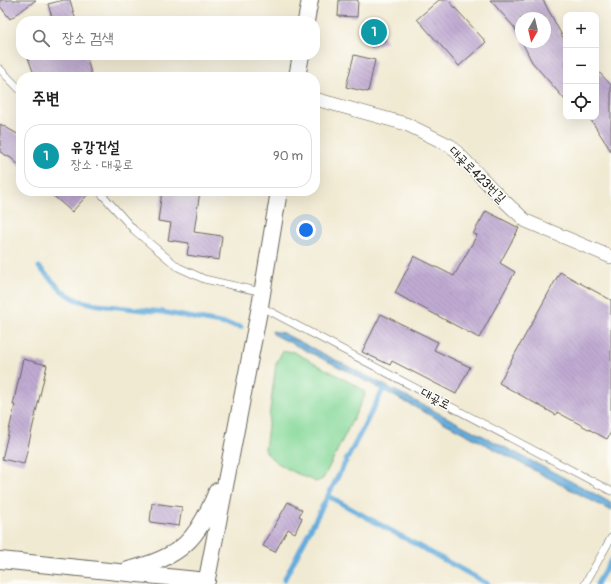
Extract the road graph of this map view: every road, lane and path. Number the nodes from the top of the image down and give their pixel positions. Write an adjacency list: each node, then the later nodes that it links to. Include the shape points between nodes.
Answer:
1 (310, 0): 2 (street)
2 (307, 16)
3 (300, 60): 5 (street)
4 (0, 69): 6 (lane)
5 (298, 72)
6 (16, 86)
7 (320, 100): 10 (street, 대곶로423번길, via 406,124 451,146 526,221)
8 (103, 196): 11 (lane, 대곶로, via 134,230 178,267 204,280)
9 (278, 196): 11 (street)
10 (611, 257)
11 (262, 299): 12 (street); 13 (lane, 대곶로)
12 (231, 458): 16 (street, via 207,515 193,537 176,553 154,564); 17 (street)
13 (611, 491)
14 (611, 538): 19 (lane)
15 (0, 560): 16 (street)
16 (115, 573): 17 (street); 18 (street)
17 (206, 583)
18 (137, 584)
19 (584, 584)

